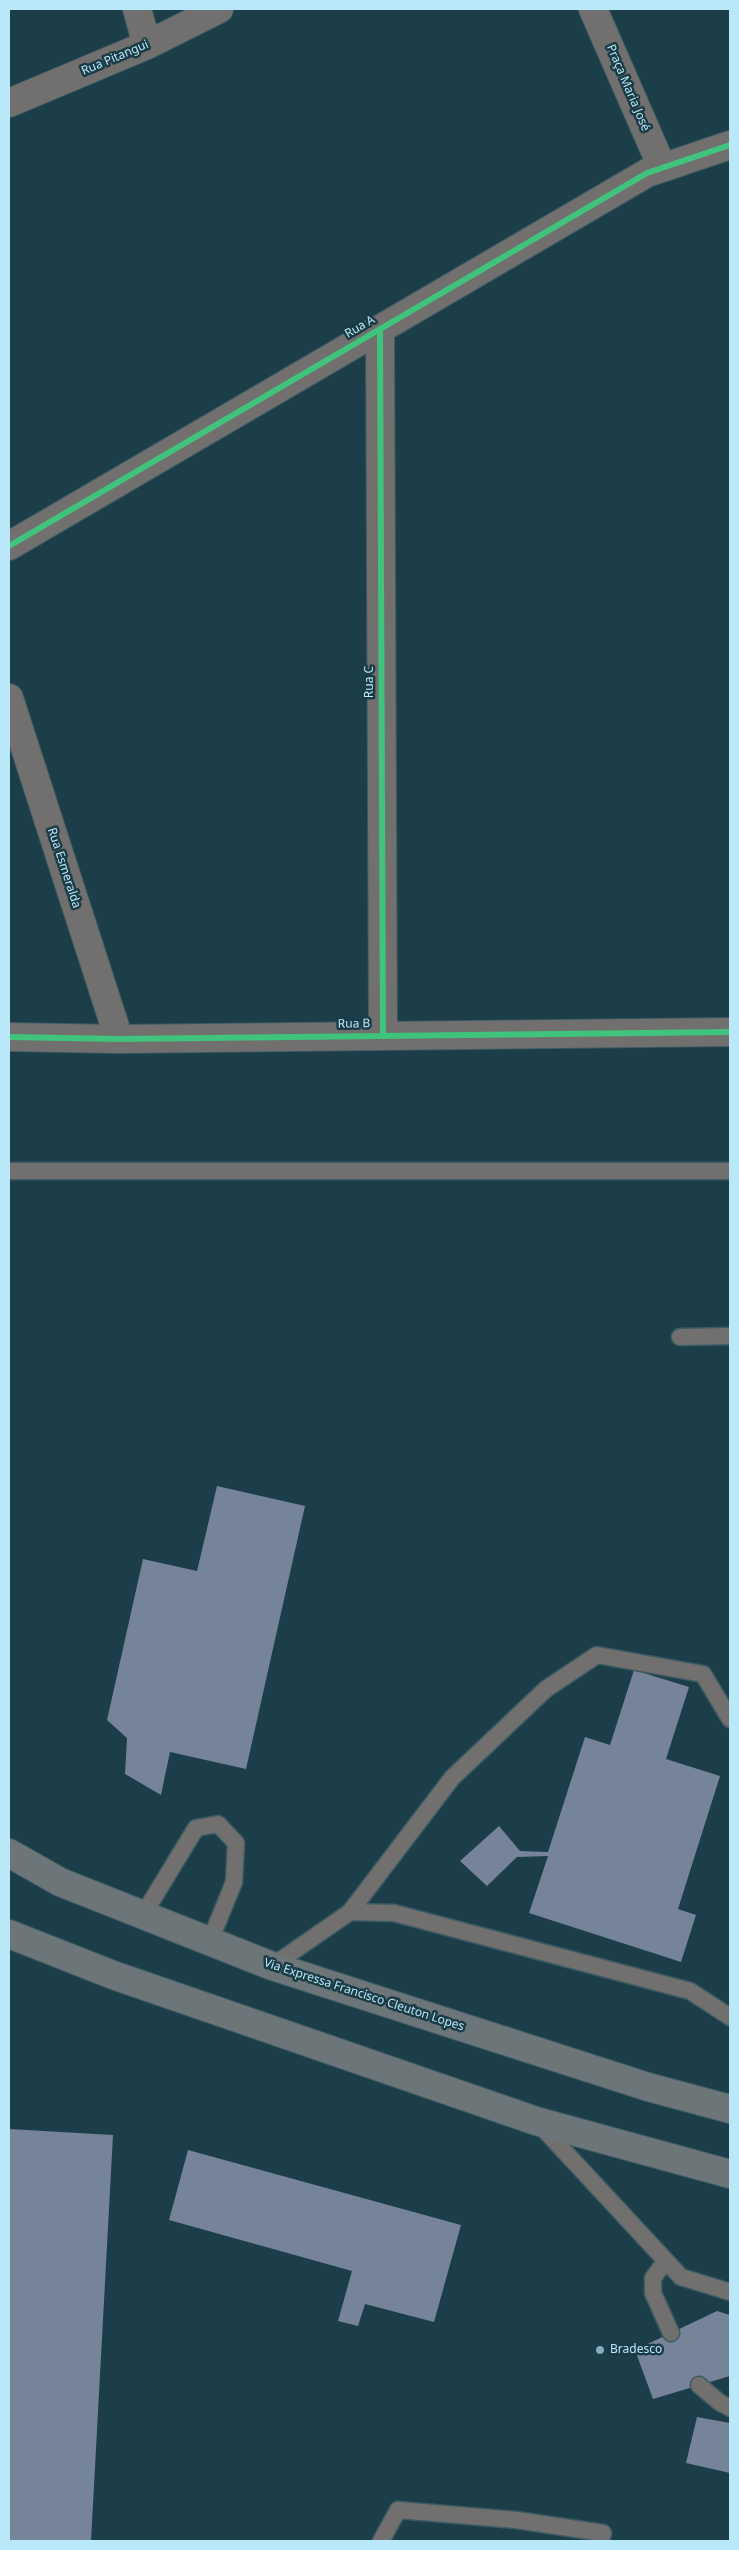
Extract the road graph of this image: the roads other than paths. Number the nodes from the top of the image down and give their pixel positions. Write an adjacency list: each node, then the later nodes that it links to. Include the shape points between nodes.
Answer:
1 (137, 9): 4 (street)
2 (219, 9): 4 (street, Rua Pitangui)
3 (593, 9): 7 (street, Praça Maria José)
4 (147, 45): 5 (street, Rua Pitangui)
5 (9, 103)
6 (730, 145): 7 (street, Rua A)
7 (662, 167): 8 (street, Rua A)
8 (380, 328): 9 (street, Rua A); 12 (street, Rua C)
9 (9, 546)
10 (9, 698): 14 (street, Rua Esmeralda)
11 (730, 1032): 12 (street, Rua B)
12 (383, 1035): 14 (street, Rua B)
13 (9, 1037): 14 (street, Rua B)
14 (119, 1039)
15 (9, 1171): 16 (lane)
16 (730, 1171)
17 (680, 1336): 18 (lane)
18 (730, 1336)
19 (730, 1719): 21 (lane, via 703,1674 598,1655 546,1689 452,1778)
20 (9, 1853): 22 (highway, Via Expressa Francisco Cleuton Lopes, via 60,1882)
21 (350, 1912): 25 (lane); 26 (lane, via 394,1914 690,1991)
22 (143, 1915): 24 (highway, Via Expressa Francisco Cleuton Lopes); 24 (lane, via 196,1828 218,1824 236,1843 234,1882)
23 (9, 1934): 28 (highway, via 113,1975)
24 (210, 1941): 25 (highway, Via Expressa Francisco Cleuton Lopes)
25 (272, 1966): 27 (highway, Via Expressa Francisco Cleuton Lopes)
26 (730, 2018)
27 (730, 2109)
28 (536, 2121): 29 (highway); 30 (lane)
29 (730, 2174)
30 (665, 2262): 31 (lane, via 681,2276); 32 (lane, via 653,2278 653,2293)
31 (730, 2292)
32 (671, 2333)
33 (699, 2385): 34 (lane)
34 (730, 2408)
35 (382, 2541): 36 (lane, via 398,2510 516,2520 604,2533)
36 (601, 2541)

